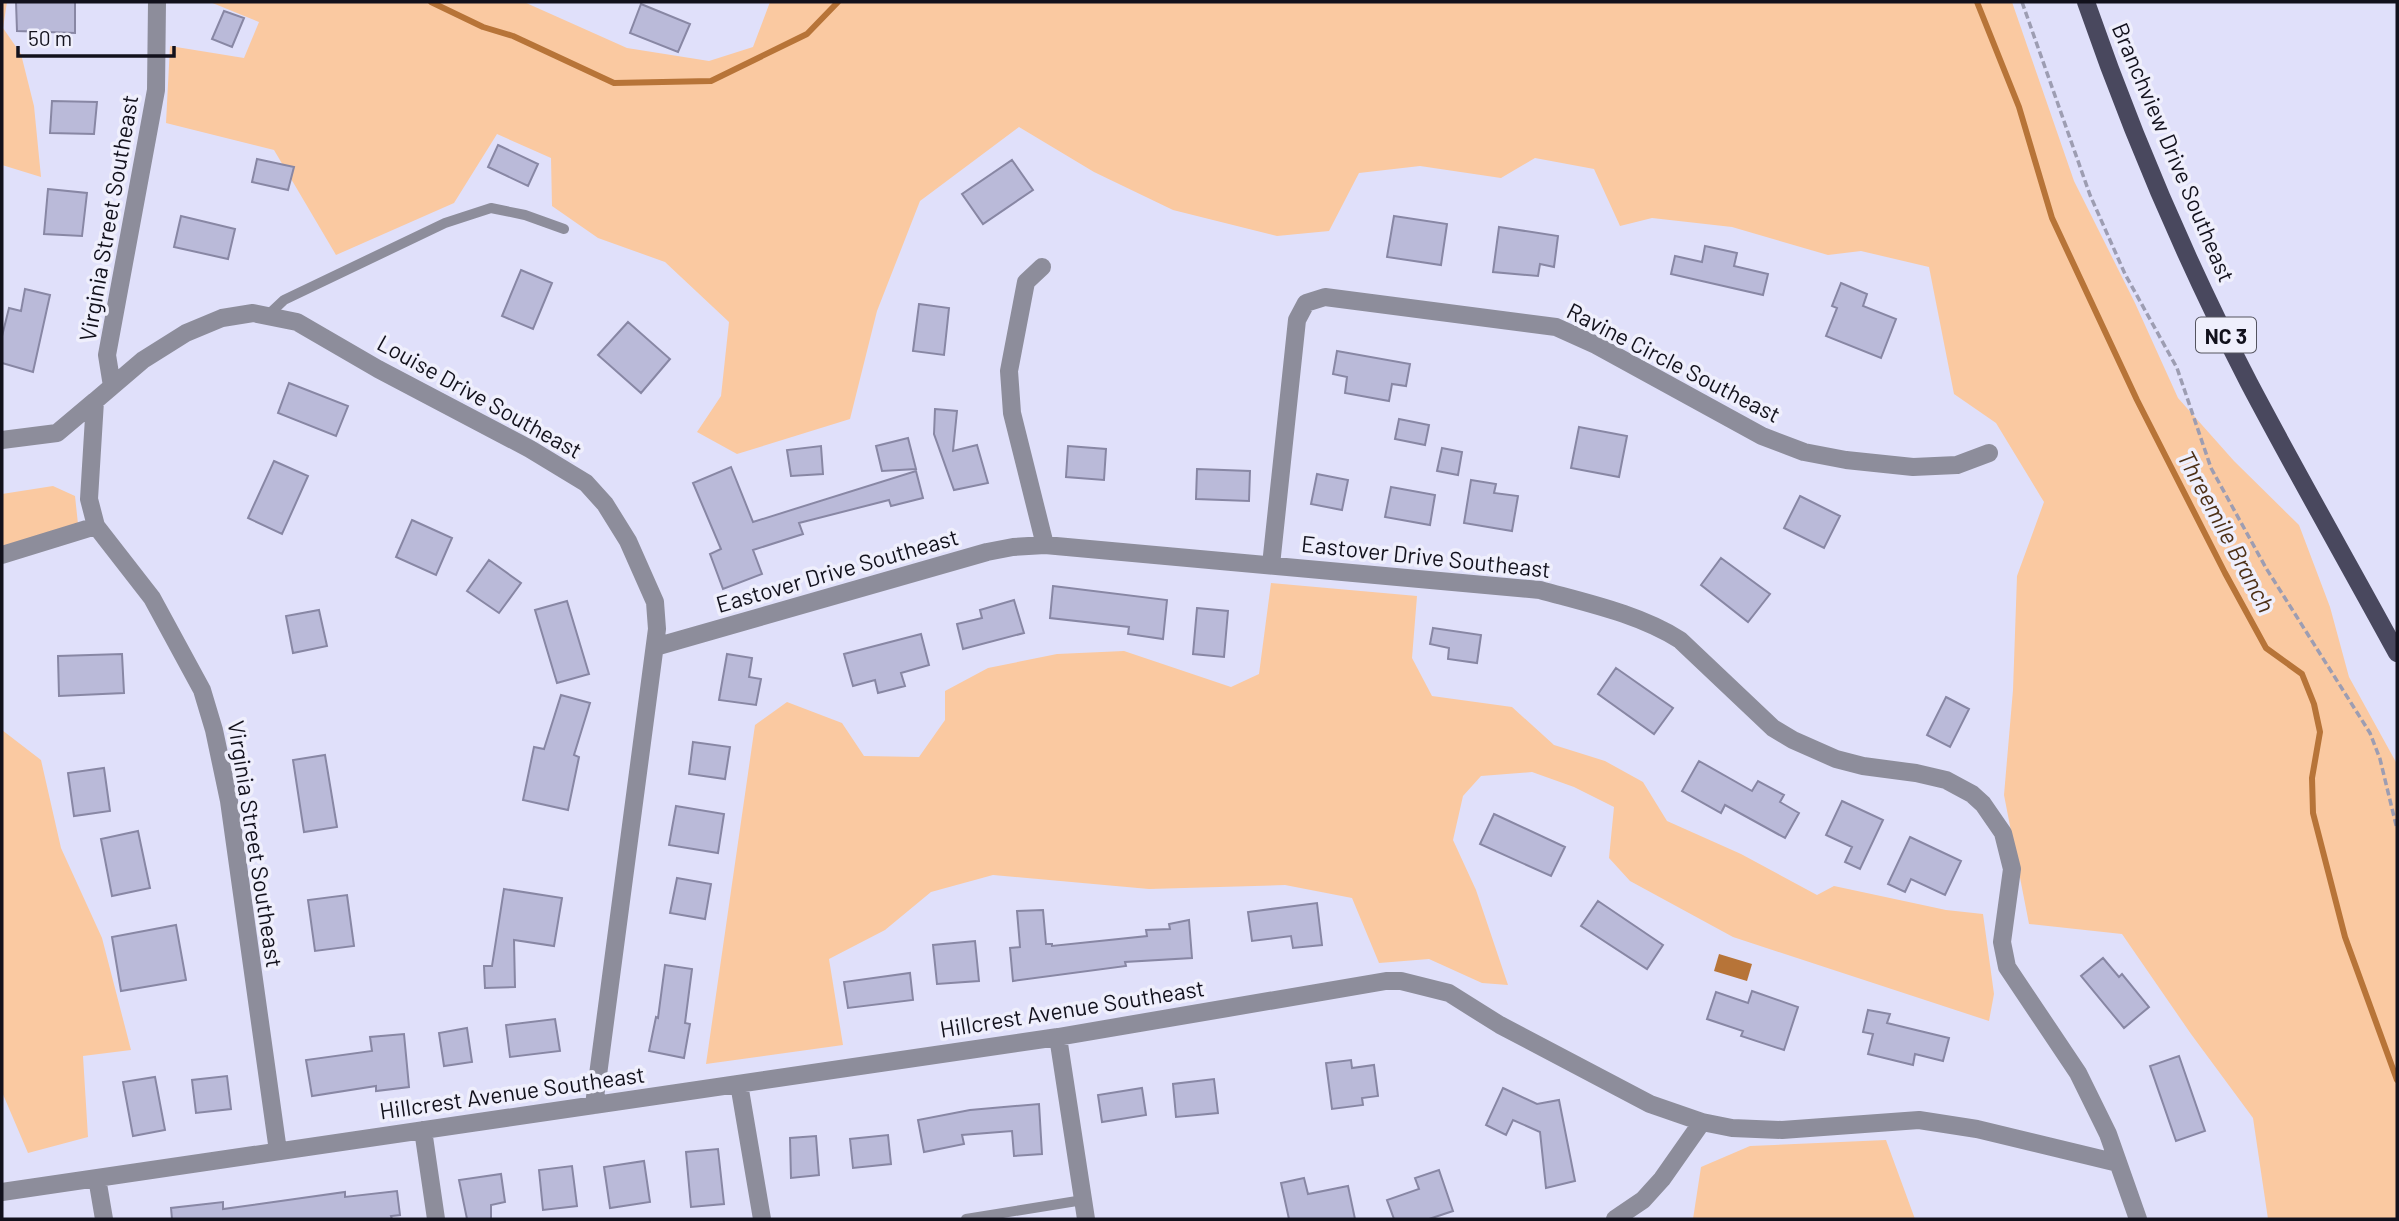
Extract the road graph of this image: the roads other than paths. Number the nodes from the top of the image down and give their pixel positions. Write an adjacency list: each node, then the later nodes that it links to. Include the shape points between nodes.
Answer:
1 (157, 2): 6 (street, Virginia Street Southeast, via 156,90 107,355)
2 (2086, 2): 15 (main road, Branchview Drive Southeast / NC 3, via 2115,85 2199,280 2249,382)
3 (564, 229): 5 (lane, via 491,208 445,223 284,300)
4 (1042, 267): 11 (street, via 1026,282 1009,371 1012,413)
5 (267, 316): 6 (street, Louise Drive Southeast, via 253,313 222,318 186,333); 14 (street, Louise Drive Southeast, via 297,322 586,483 605,504 647,580 655,602)
6 (112, 386): 7 (street)
7 (95, 401): 8 (street, via 57,433); 10 (street, Virginia Street Southeast, via 89,499)
8 (2, 440)
9 (1989, 453): 13 (street, Ravine Circle Southeast, via 1957,465 1913,467 1804,452 1762,436 1556,327 1325,297 1306,303 1297,320)
10 (96, 526): 12 (street); 21 (street, Virginia Street Southeast, via 152,598 202,690 215,730)
11 (1045, 545): 13 (street, Eastover Drive Southeast); 14 (street, Eastover Drive Southeast, via 986,552)
12 (2, 555)
13 (1271, 565): 22 (street, Eastover Drive Southeast, via 1540,590 1599,606 1680,640 1773,728 1793,740 1836,759 1946,780 1972,793 2003,833 2012,869 2002,942 2007,967 2078,1073)
14 (655, 648): 18 (street, Louise Drive Southeast)
15 (2397, 653)
16 (1058, 1037): 17 (street, Hillcrest Avenue Southeast); 19 (street, Hillcrest Avenue Southeast, via 1401,981 1449,993 1500,1026 1650,1104); 25 (street)
17 (739, 1084): 18 (street, Hillcrest Avenue Southeast); 28 (street)
18 (594, 1105): 20 (street, Hillcrest Avenue Southeast)
19 (1702, 1122): 22 (street, Hillcrest Avenue Southeast, via 1782,1130 1919,1120); 31 (street, via 1662,1179 1643,1200)
20 (423, 1130): 21 (street, Hillcrest Avenue Southeast); 27 (street)
21 (278, 1151): 23 (street, Hillcrest Avenue Southeast)
22 (2118, 1163): 32 (street, Eastover Drive Southeast)
23 (97, 1178): 24 (street, Hillcrest Avenue Southeast); 26 (street)
24 (2, 1192)
25 (1083, 1200): 29 (lane); 30 (street)
26 (104, 1219)
27 (436, 1219)
28 (762, 1219)
29 (966, 1219)
30 (1086, 1219)
31 (1615, 1219)
32 (2138, 1219)

